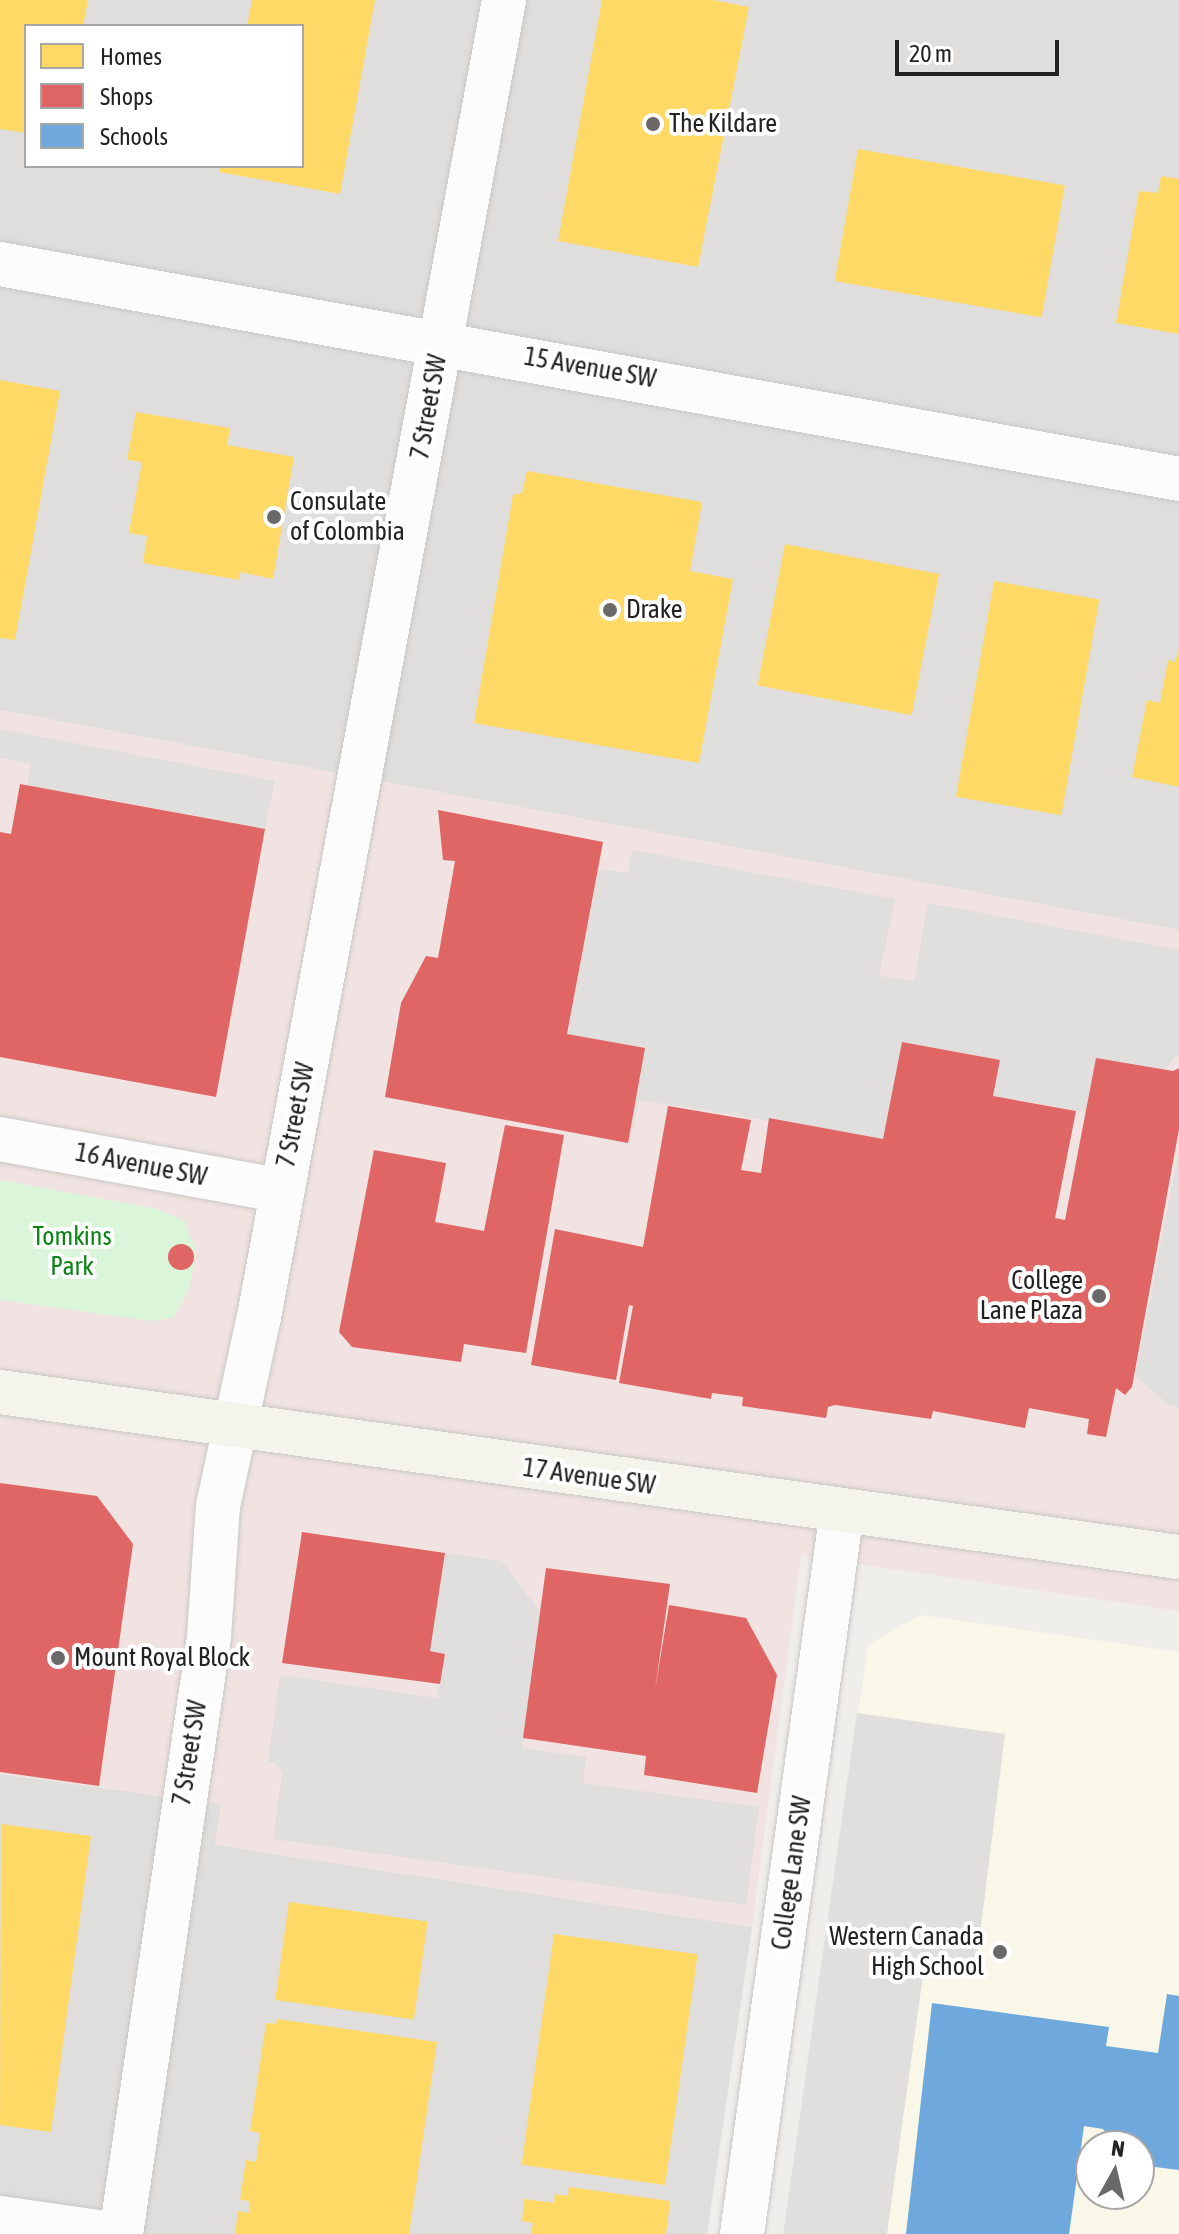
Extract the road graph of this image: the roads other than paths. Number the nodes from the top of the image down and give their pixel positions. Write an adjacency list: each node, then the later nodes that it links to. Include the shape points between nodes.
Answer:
1 (504, 0): 3 (street, 7 Street SW)
2 (0, 264): 3 (street, 15 Avenue SW)
3 (441, 341): 4 (street, 15 Avenue SW); 6 (street, 7 Street SW)
4 (1179, 479)
5 (0, 1139): 6 (street, 16 Avenue SW)
6 (282, 1191): 8 (street, 7 Street SW)
7 (0, 1392): 8 (main road, 17 Avenue SW)
8 (236, 1426): 9 (main road, 17 Avenue SW); 13 (street, 7 Street SW, via 216,1518 209,1637)
9 (842, 1511): 10 (main road, 17 Avenue SW); 14 (street, College Lane SW)
10 (1179, 1557)
11 (0, 2218): 12 (street)
12 (111, 2234)
13 (121, 2234)
14 (742, 2234)

